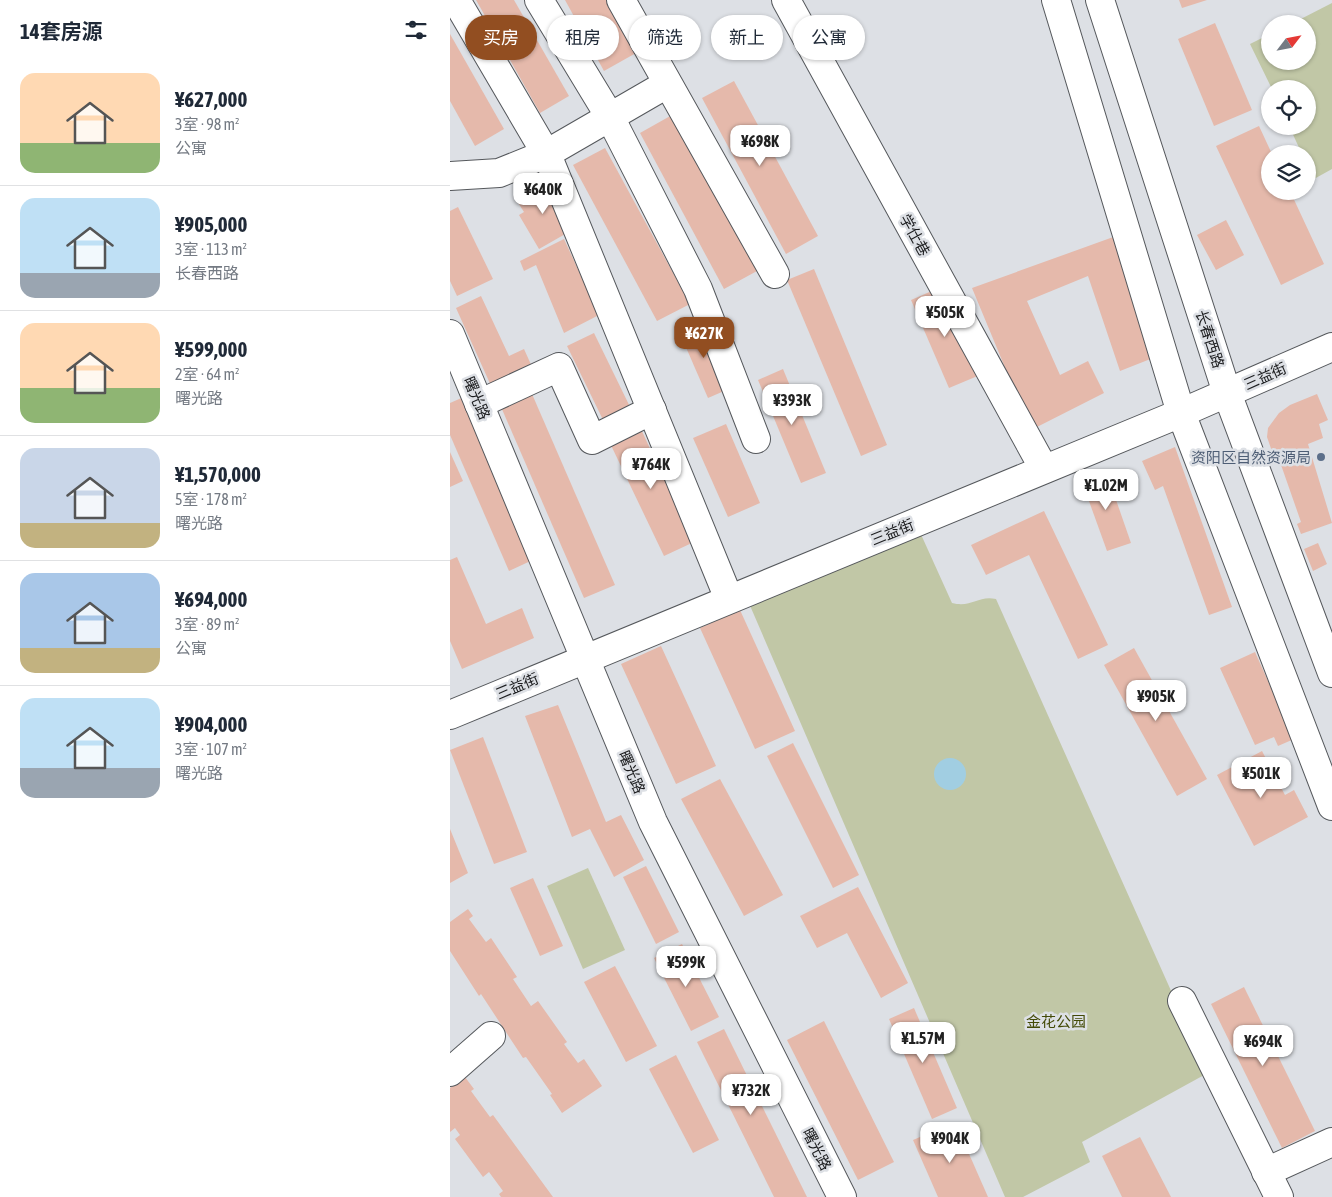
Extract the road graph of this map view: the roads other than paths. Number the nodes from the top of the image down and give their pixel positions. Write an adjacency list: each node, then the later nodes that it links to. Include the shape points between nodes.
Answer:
1 (456, 0): 9 (street)
2 (539, 0): 8 (street)
3 (621, 0): 7 (street)
4 (786, 0): 19 (street, 学仕巷)
5 (1056, 0): 17 (street)
6 (1100, 0): 14 (street, 长春西路)
7 (667, 84): 8 (street); 11 (street)
8 (610, 116): 9 (street); 18 (street, via 698,289)
9 (546, 154): 10 (street, via 498,173); 16 (street)
10 (450, 176)
11 (775, 274)
12 (450, 334): 15 (street, 曙光路)
13 (1332, 347): 14 (street, 三益街)
14 (1227, 393): 17 (street, 三益街); 22 (street, 长春西路)
15 (479, 404): 16 (street, via 559,367 592,440); 21 (street, 曙光路)
16 (652, 410): 20 (street)
17 (1181, 413): 19 (street, 三益街); 24 (street)
18 (756, 440)
19 (1044, 469): 20 (street, 三益街)
20 (729, 599): 21 (street, 三益街)
21 (584, 658): 23 (street, 三益街); 30 (street, 曙光路, via 653,822)
22 (1332, 673)
23 (452, 710)
24 (1332, 806)
25 (1182, 1001): 29 (street)
26 (491, 1036): 27 (street)
27 (450, 1072)
28 (1332, 1142): 29 (street)
29 (1266, 1172): 31 (street)
30 (842, 1197)
31 (1279, 1197)

